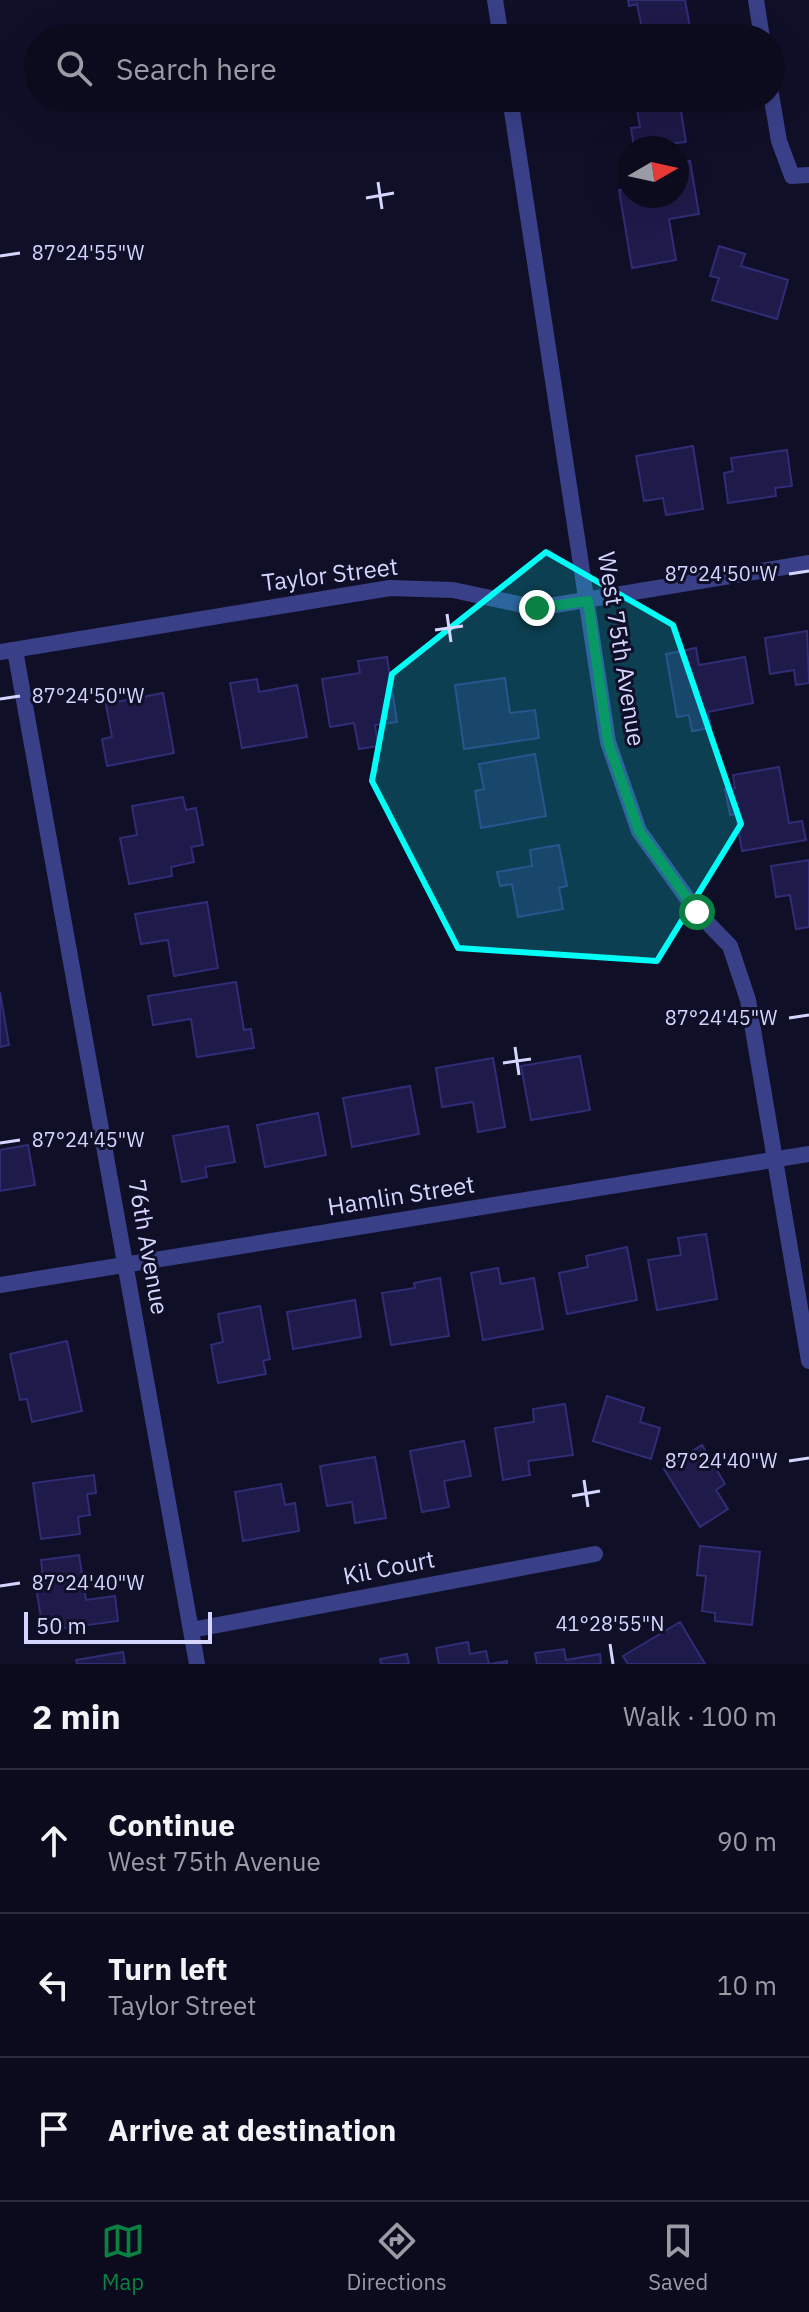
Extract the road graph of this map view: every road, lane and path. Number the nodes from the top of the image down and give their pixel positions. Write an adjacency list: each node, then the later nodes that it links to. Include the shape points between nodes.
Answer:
1 (495, 0): 3 (street)
2 (756, 0): 4 (street)
3 (499, 24)
4 (760, 24)
5 (512, 112): 9 (street, West 75th Avenue)
6 (774, 112): 7 (street, via 779,141)
7 (801, 176)
8 (809, 563): 9 (street, Taylor Street)
9 (588, 601): 10 (street, Taylor Street, via 537,608 453,590 390,588); 12 (street, West 75th Avenue, via 608,742 639,831 697,912 730,946 748,1000)
10 (8, 651): 13 (street, 76th Avenue)
11 (809, 1154): 12 (street, Hamlin Street)
12 (777, 1161): 13 (street, Hamlin Street); 15 (street, West 75th Avenue)
13 (126, 1263): 14 (street, Hamlin Street); 17 (street, 76th Avenue)
14 (0, 1285)
15 (809, 1361)
16 (595, 1554): 17 (street, Kil Court)
17 (191, 1630): 18 (street, 76th Avenue)
18 (197, 1664)

